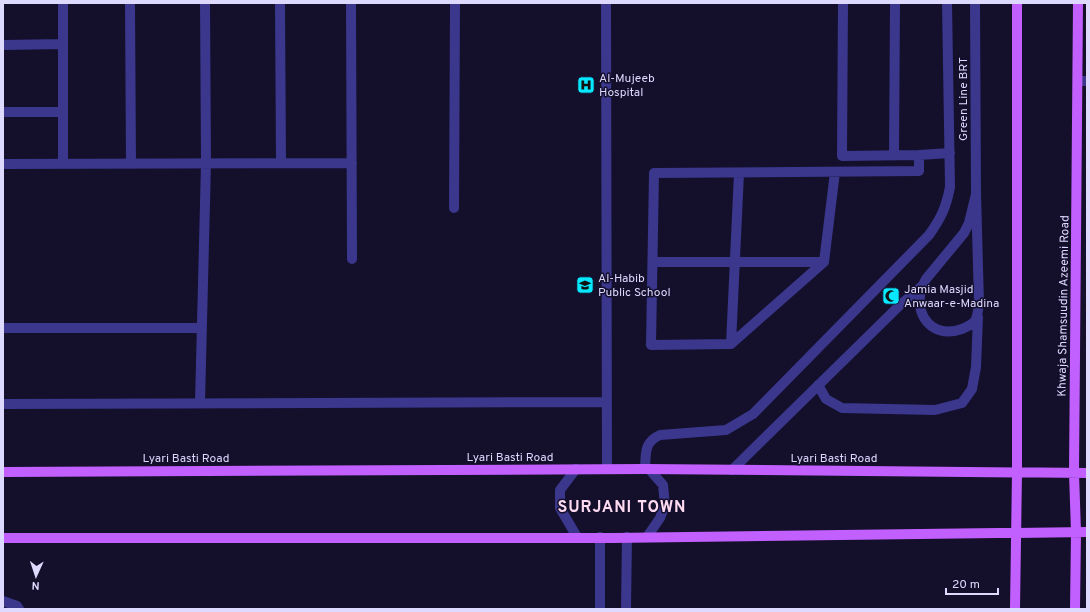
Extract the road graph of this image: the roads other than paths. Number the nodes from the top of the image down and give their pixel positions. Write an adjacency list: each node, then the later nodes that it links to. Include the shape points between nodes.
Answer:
1 (63, 3): 15 (street)
2 (130, 3): 27 (street)
3 (205, 3): 22 (street)
4 (280, 3): 23 (street)
5 (351, 3): 24 (street)
6 (456, 3): 31 (street)
7 (606, 3): 42 (street)
8 (843, 3): 20 (street, via 842,156)
9 (895, 3): 20 (street)
10 (947, 3): 19 (street)
11 (975, 3): 30 (street, Green Line BRT)
12 (1016, 3): 50 (main road)
13 (1078, 3): 16 (main road, Khwaja Shamsuudin Azeemi Road)
14 (3, 44): 15 (street)
15 (63, 44): 18 (street)
16 (1083, 81): 51 (main road, Khwaja Shamsuudin Azeemi Road)
17 (3, 112): 18 (street)
18 (63, 112): 26 (street)
19 (950, 153): 21 (street); 47 (street, via 950,187 946,206 939,221 923,240 753,414 726,430 660,435 652,439 647,446)
20 (894, 155): 21 (street)
21 (919, 155): 28 (street, via 919,171)
22 (206, 163): 23 (street); 27 (street); 39 (street)
23 (281, 163): 24 (street)
24 (352, 163): 32 (street)
25 (3, 164): 26 (street)
26 (63, 164): 27 (street)
27 (131, 164)
28 (835, 172): 29 (street); 34 (street)
29 (739, 173): 33 (street, via 654,173); 35 (street)
30 (976, 194): 36 (street, Green Line BRT, via 964,233); 37 (street, Green Line BRT)
31 (454, 208)
32 (352, 259)
33 (653, 262): 35 (street); 40 (street, via 651,345)
34 (824, 262): 35 (street); 40 (street)
35 (735, 263): 40 (street)
36 (922, 286): 37 (street, Green Line BRT, via 920,307 929,325 936,330 958,331 974,323); 41 (street)
37 (978, 315): 41 (street, via 975,374 972,389 962,403 935,410 842,408 826,399)
38 (3, 328): 39 (street)
39 (202, 328): 43 (street)
40 (731, 344)
41 (818, 385): 48 (street)
42 (607, 402): 43 (street); 46 (street)
43 (200, 403): 44 (street)
44 (3, 404)
45 (576, 469): 46 (main road, Lyari Basti Road); 49 (main road, Lyari Basti Road); 56 (street, via 560,490 560,508)
46 (607, 469): 47 (main road, Lyari Basti Road)
47 (647, 469): 48 (main road, Lyari Basti Road); 59 (street, via 663,485 665,505 660,518)
48 (732, 470): 50 (main road, Lyari Basti Road)
49 (3, 472)
50 (1017, 472): 51 (main road, Lyari Basti Road); 55 (main road)
51 (1074, 473): 52 (main road, Lyari Basti Road); 53 (main road, Khwaja Shamsuudin Azeemi Road)
52 (1087, 473)
53 (1076, 532): 54 (main road); 55 (main road); 66 (main road, Khwaja Shamsuudin Azeemi Road)
54 (1087, 532)
55 (1016, 533): 59 (main road); 65 (main road)
56 (578, 537): 57 (main road); 60 (main road)
57 (600, 537): 58 (main road); 63 (street)
58 (627, 537): 59 (main road); 64 (street)
59 (647, 537)
60 (3, 538)
61 (3, 601): 62 (street)
62 (19, 609)
63 (600, 609)
64 (626, 609)
65 (1015, 609)
66 (1076, 609)

